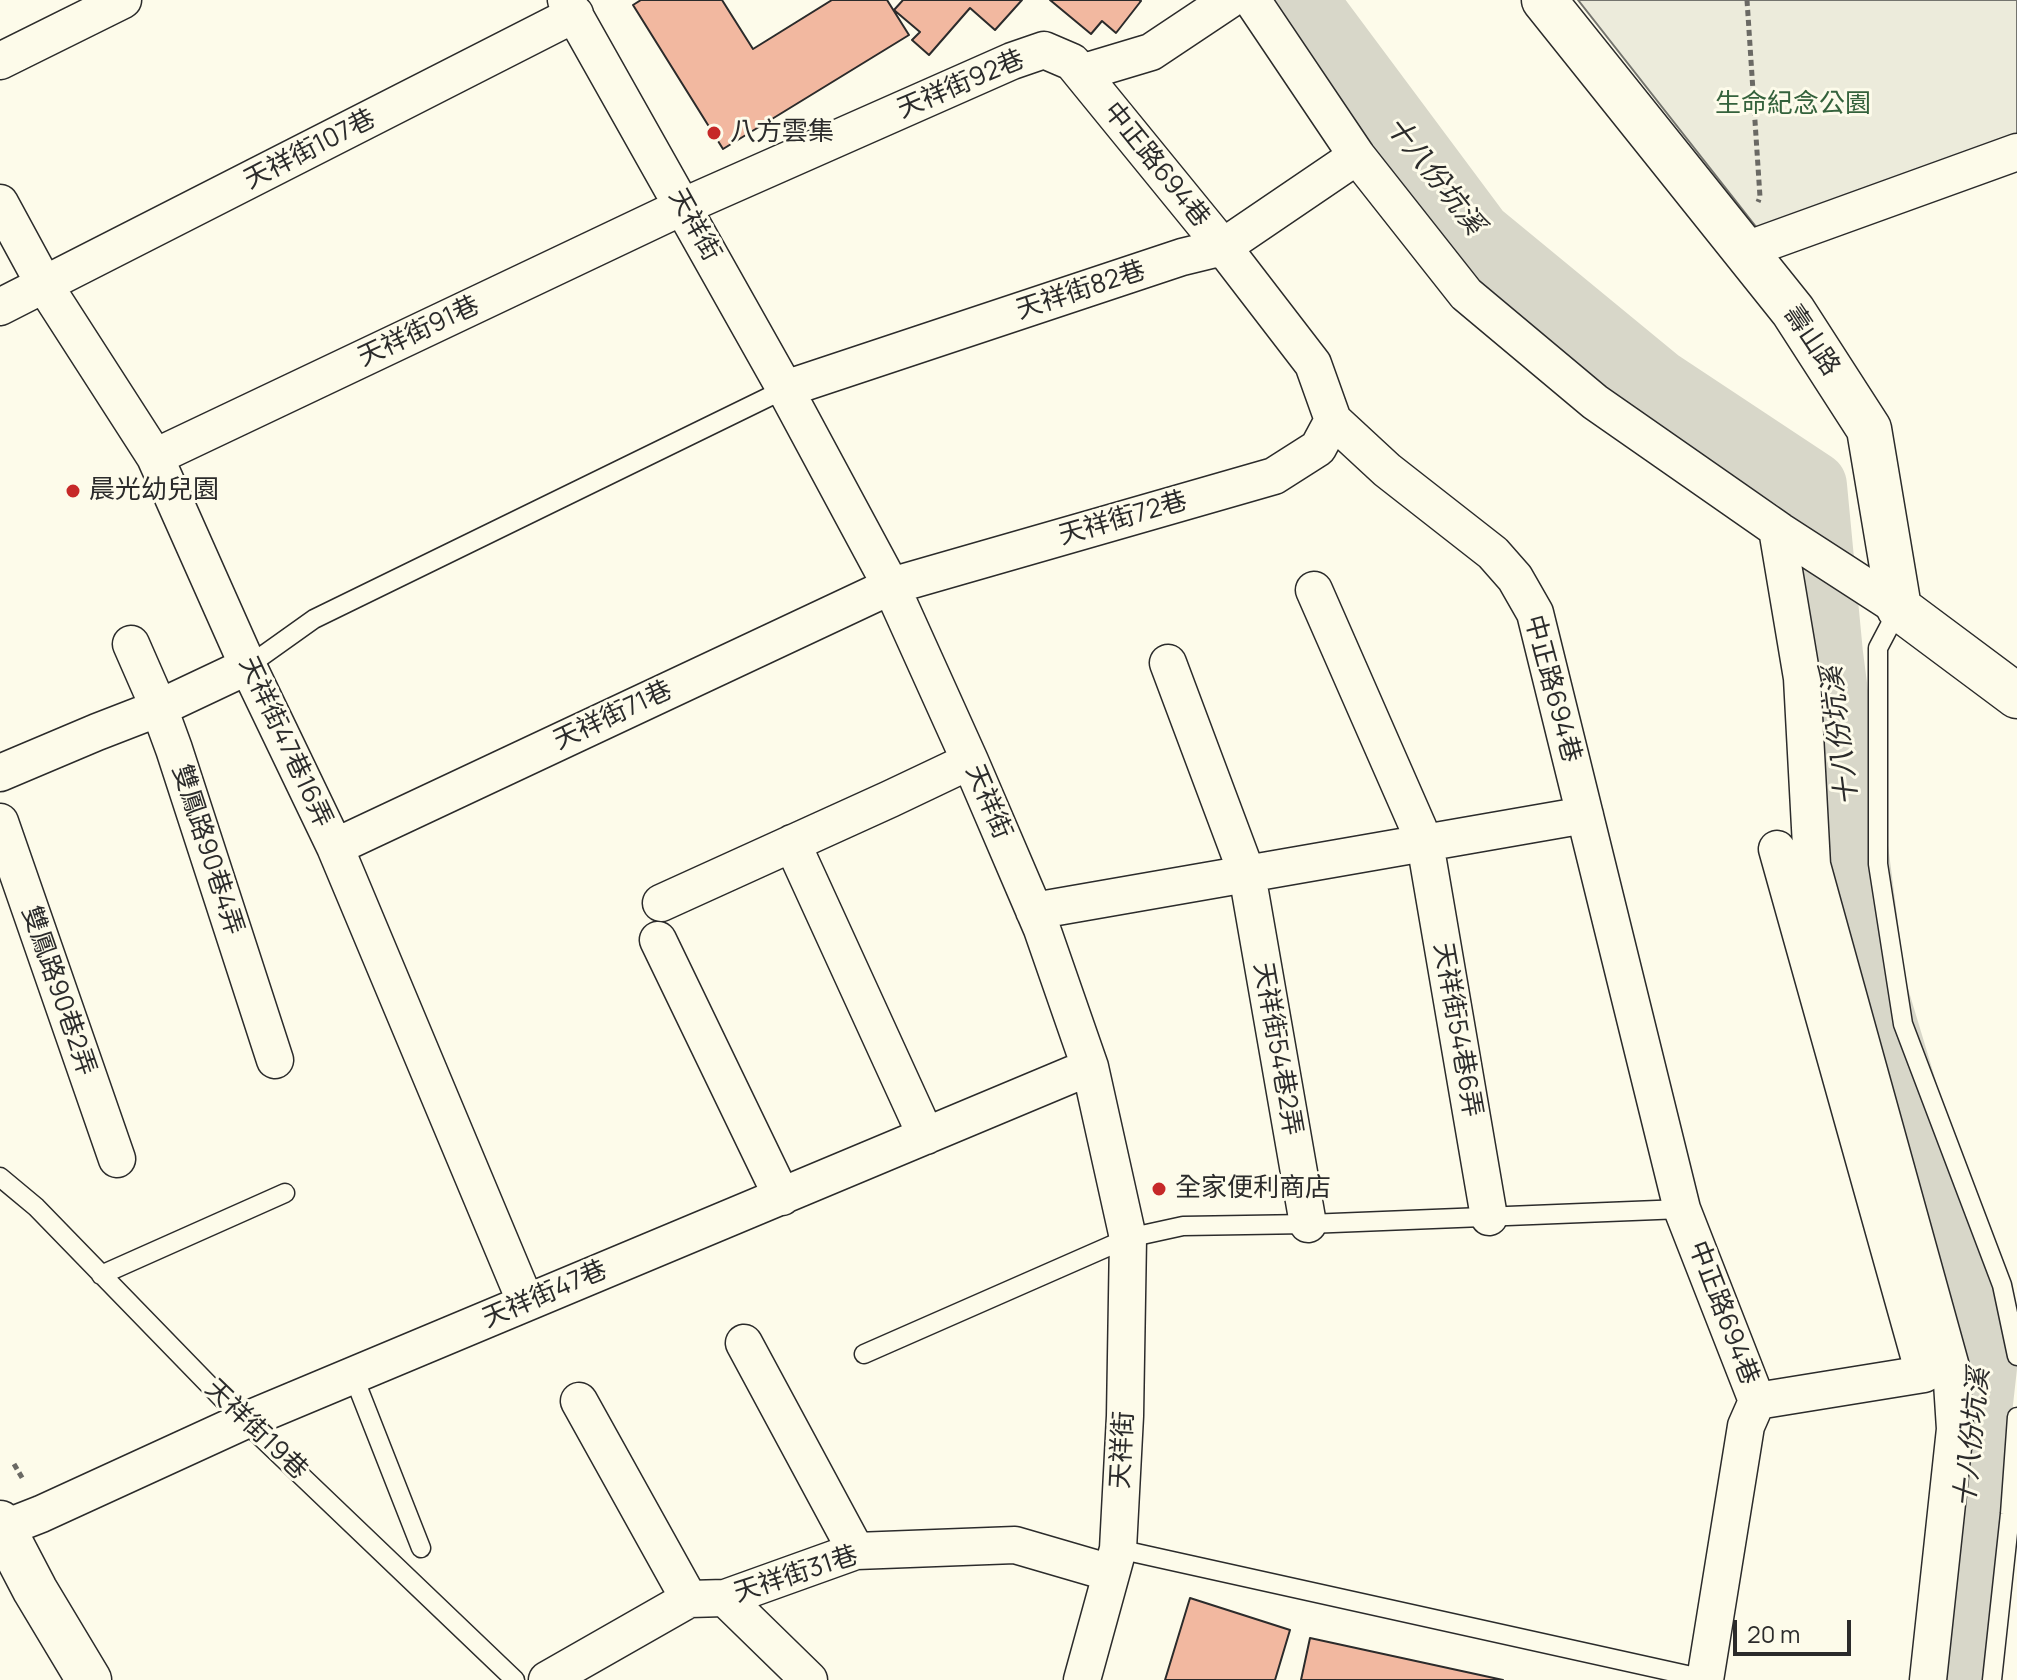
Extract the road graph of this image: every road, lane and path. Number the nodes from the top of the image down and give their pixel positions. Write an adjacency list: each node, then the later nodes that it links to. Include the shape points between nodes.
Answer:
1 (123, 0): 7 (street)
2 (1229, 0): 8 (street, via 1151,52)
3 (1252, 0): 10 (street)
4 (1544, 0): 14 (street, 壽山路)
5 (1747, 0): 14 (path, via 1760,197)
6 (571, 7): 12 (street, 天祥街); 15 (street, 天祥街107巷)
7 (0, 61)
8 (1081, 73): 12 (street, 天祥街92巷, via 1072,62 1044,50); 13 (street, 中正路694巷)
9 (2017, 152): 14 (street)
10 (1357, 156): 13 (street, 天祥街82巷); 20 (street, via 1466,294 1595,402)
11 (0, 203): 15 (street, 天祥街47巷16弄)
12 (684, 206): 17 (street, 天祥街); 19 (street, 天祥街91巷)
13 (1223, 247): 17 (street, 天祥街82巷); 18 (street, 中正路694巷, via 1313,364)
14 (1746, 250): 23 (street, 壽山路, via 1793,311 1869,429)
15 (45, 286): 16 (street, 天祥街107巷); 19 (street, 天祥街47巷16弄)
16 (0, 307)
17 (785, 389): 21 (street, 天祥街); 26 (lane, via 314,619)
18 (1333, 420): 21 (street, 天祥街72巷, via 1318,448 1274,476); 31 (street, 中正路694巷, via 1493,553 1515,578 1535,613)
19 (155, 457): 26 (street, 天祥街47巷16弄)
20 (1779, 530): 23 (street); 74 (street, via 1802,678 1812,865 1951,1367 1955,1429)
21 (891, 586): 29 (street, 天祥街); 35 (street, 天祥街71巷)
22 (1314, 590): 34 (street, 天祥街54巷6弄)
23 (1890, 602): 27 (street); 56 (lane, via 1878,648 1878,864 1900,1009 2002,1285)
24 (131, 644): 28 (street, 雙鳳路90巷4弄)
25 (1168, 663): 37 (street, 天祥街54巷2弄)
26 (248, 666): 28 (street); 35 (street, 天祥街47巷16弄)
27 (2017, 696)
28 (159, 708): 30 (street); 41 (street, 雙鳳路90巷4弄)
29 (970, 761): 33 (street); 39 (street, 天祥街)
30 (0, 773)
31 (1585, 815): 34 (street); 48 (street, 中正路694巷)
32 (0, 822): 44 (street, 雙鳳路90巷2弄)
33 (792, 843): 38 (street); 43 (street)
34 (1425, 843): 37 (street); 49 (street, 天祥街54巷6弄)
35 (335, 847): 53 (street, 天祥街47巷16弄)
36 (1777, 849): 59 (street, 中正路694巷, via 1924,1374)
37 (1247, 874): 39 (street); 50 (street, 天祥街54巷2弄)
38 (661, 903)
39 (1034, 911): 42 (street, 天祥街)
40 (658, 940): 47 (street)
41 (275, 1060)
42 (1090, 1067): 43 (street, 天祥街47巷); 51 (street, 天祥街)
43 (926, 1136): 47 (street, 天祥街47巷)
44 (117, 1159)
45 (0, 1177): 52 (lane, 天祥街19巷)
46 (285, 1193): 52 (lane)
47 (782, 1197): 53 (street, 天祥街47巷)
48 (1682, 1209): 49 (lane); 59 (street, 中正路694巷)
49 (1489, 1217): 50 (lane)
50 (1308, 1224): 51 (lane, via 1183,1226)
51 (1128, 1238): 55 (lane); 65 (street, 天祥街, via 1125,1416)
52 (101, 1275): 61 (lane, 天祥街19巷)
53 (526, 1303): 57 (street, 天祥街47巷)
54 (744, 1343): 64 (street)
55 (864, 1354)
56 (2017, 1356)
57 (353, 1375): 61 (street, 天祥街47巷); 63 (lane)
58 (579, 1401): 67 (street)
59 (1757, 1401): 68 (street, 中正路694巷, via 1746,1426)
60 (2017, 1417): 75 (lane)
61 (244, 1421): 62 (street, 天祥街47巷); 70 (lane, 天祥街19巷)
62 (1, 1528): 69 (street)
63 (421, 1548)
64 (856, 1551): 65 (street, 天祥街31巷, via 1015,1545); 66 (street, 天祥街31巷)
65 (1114, 1561): 68 (lane); 73 (street, 天祥街)
66 (725, 1598): 67 (street, 天祥街31巷); 72 (street)
67 (689, 1599): 71 (street, 天祥街31巷)
68 (1705, 1679)
69 (89, 1680)
70 (515, 1680)
71 (547, 1680)
72 (809, 1680)
73 (1082, 1680)
74 (1928, 1680)
75 (1992, 1680)

